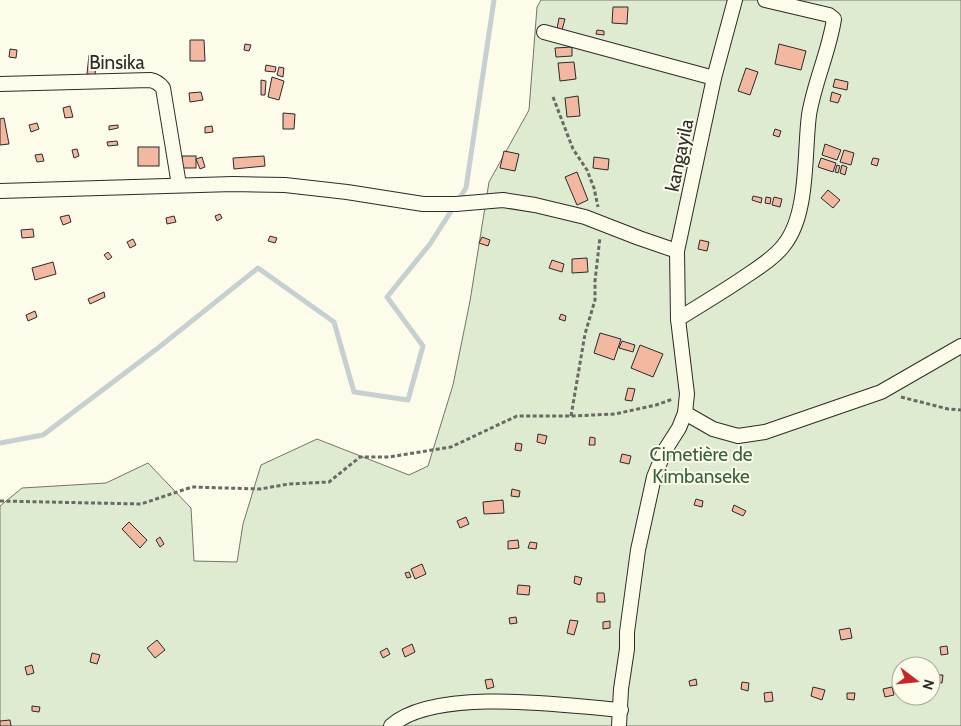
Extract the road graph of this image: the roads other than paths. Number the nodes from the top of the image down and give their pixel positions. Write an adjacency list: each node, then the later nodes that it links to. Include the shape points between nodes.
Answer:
1 (735, 0): 4 (street, kangayila)
2 (765, 0): 9 (street, via 832,16 833,22 809,115 799,210 785,245 765,264)
3 (544, 32): 4 (street)
4 (714, 78): 8 (street, kangayila)
5 (0, 84): 6 (street, Binsika, via 155,81 163,88)
6 (179, 186): 7 (street); 8 (street, via 285,185 423,204 502,200 585,217)
7 (0, 191)
8 (677, 251): 9 (street, kangayila)
9 (678, 319): 11 (street, kangayila, via 687,394)
10 (961, 346): 11 (street, via 881,392 765,432 738,436 713,429)
11 (685, 413): 12 (street, via 664,450 654,477 638,550)
12 (621, 710): 13 (street, via 505,701 457,704 424,710 400,718); 14 (street)
13 (391, 726)
14 (619, 726)

